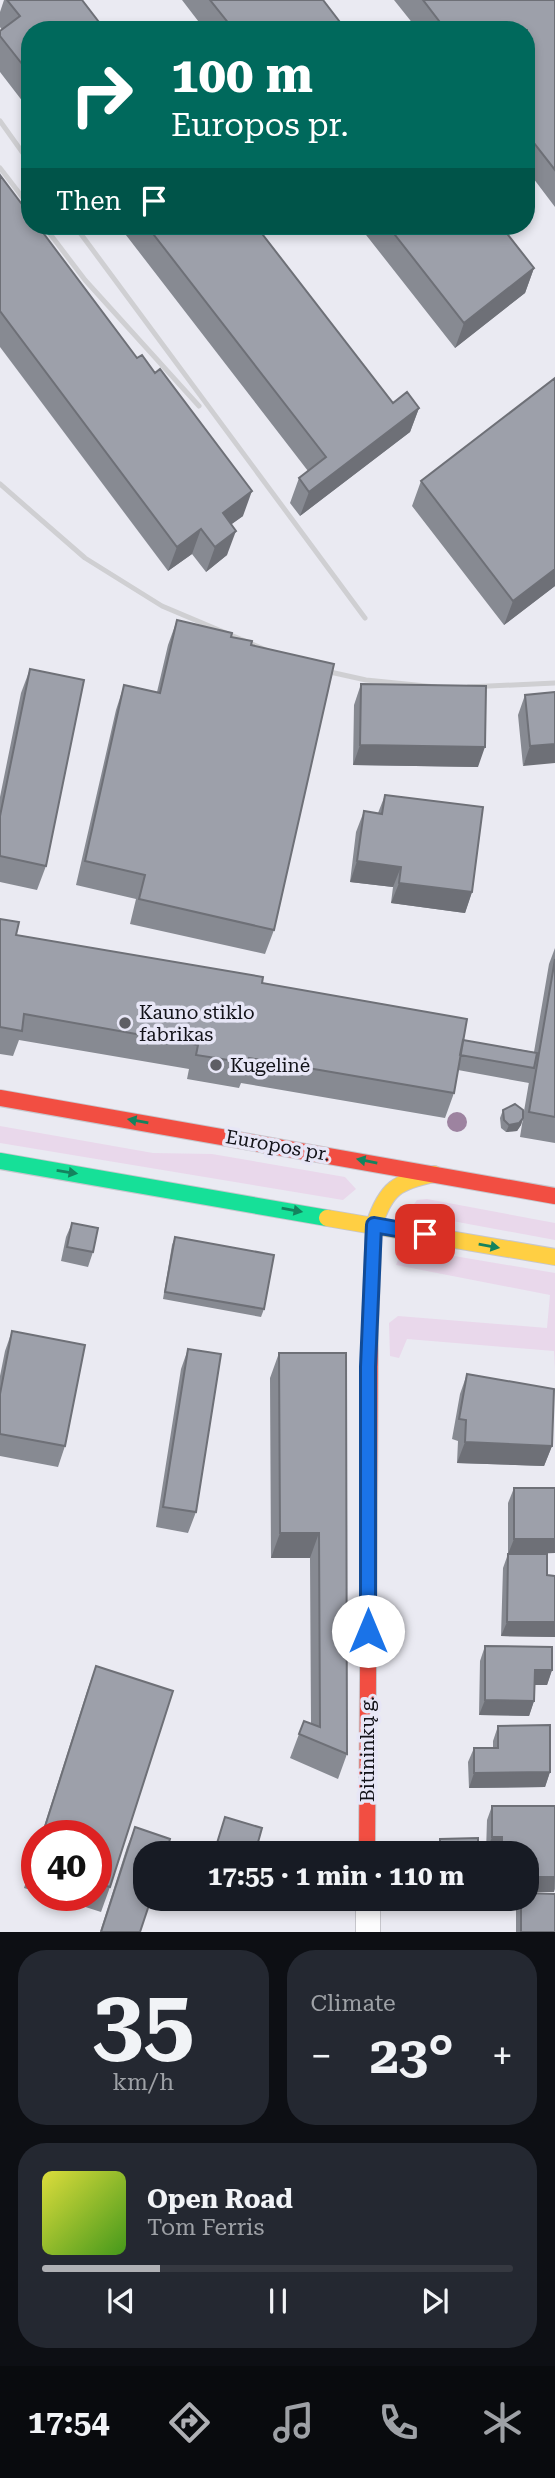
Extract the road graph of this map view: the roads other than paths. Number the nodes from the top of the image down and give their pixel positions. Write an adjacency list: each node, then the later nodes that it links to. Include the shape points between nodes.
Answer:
1 (0, 1098): 3 (main road, Europos pr., one-way to 1)
2 (0, 1161): 5 (main road, one-way to 5)
3 (434, 1174): 4 (main road, Europos pr.); 5 (main road, Bitininkų g., via 404,1180 383,1196)
4 (555, 1196)
5 (374, 1225): 6 (main road, one-way to 6); 7 (main road, Bitininkų g., via 368,1367)
6 (555, 1257)
7 (367, 1841)
8 (368, 1911): 9 (street)
9 (368, 1932)

